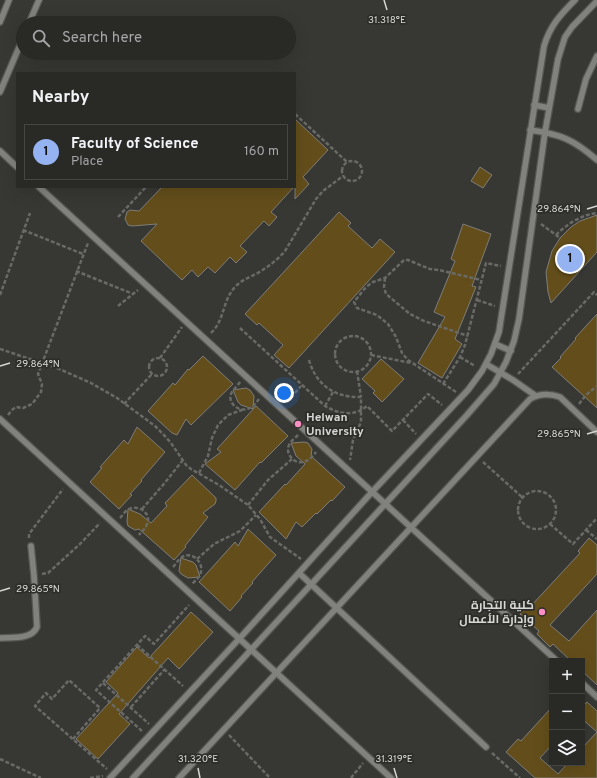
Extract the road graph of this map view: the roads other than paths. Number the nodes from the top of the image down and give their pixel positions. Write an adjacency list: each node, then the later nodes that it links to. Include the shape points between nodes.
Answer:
1 (9, 0): 6 (lane)
2 (39, 0): 5 (lane)
3 (575, 0): 10 (lane, via 553,24 548,34 541,58)
4 (597, 1): 11 (lane, via 565,37)
5 (32, 16)
6 (0, 22)
7 (16, 54): 9 (lane)
8 (597, 56): 12 (lane, via 586,79)
9 (0, 92)
10 (534, 105): 11 (lane); 13 (lane)
11 (549, 108): 14 (lane)
12 (578, 109)
13 (530, 130): 14 (lane); 19 (lane, via 503,308)
14 (545, 132): 16 (lane, via 564,137); 20 (lane, via 519,319)
15 (0, 151): 17 (lane)
16 (597, 160)
17 (16, 166)
18 (40, 188): 26 (lane)
19 (495, 344): 20 (lane); 21 (lane)
20 (511, 351): 22 (lane)
21 (486, 364): 22 (lane); 26 (lane, via 462,396)
22 (501, 372): 23 (lane); 27 (lane, via 486,395)
23 (536, 396): 25 (lane, via 544,394 563,400); 28 (lane, via 525,404)
24 (2, 420): 34 (lane)
25 (597, 432)
26 (372, 492): 27 (lane); 30 (lane)
27 (385, 503): 28 (lane); 31 (lane)
28 (410, 527): 32 (lane); 36 (lane)
29 (31, 546): 33 (lane, via 37,622 35,631 28,636)
30 (299, 573): 31 (lane); 34 (lane)
31 (312, 585): 32 (lane); 35 (lane)
32 (336, 608): 37 (lane); 40 (lane)
33 (0, 638)
34 (239, 639): 35 (lane); 41 (lane)
35 (252, 651): 37 (lane); 42 (lane)
36 (555, 658)
37 (276, 672): 43 (lane); 44 (lane)
38 (585, 687): 39 (lane)
39 (597, 697)
40 (486, 747)
41 (112, 776)
42 (133, 778)
43 (179, 778)
44 (391, 778)

